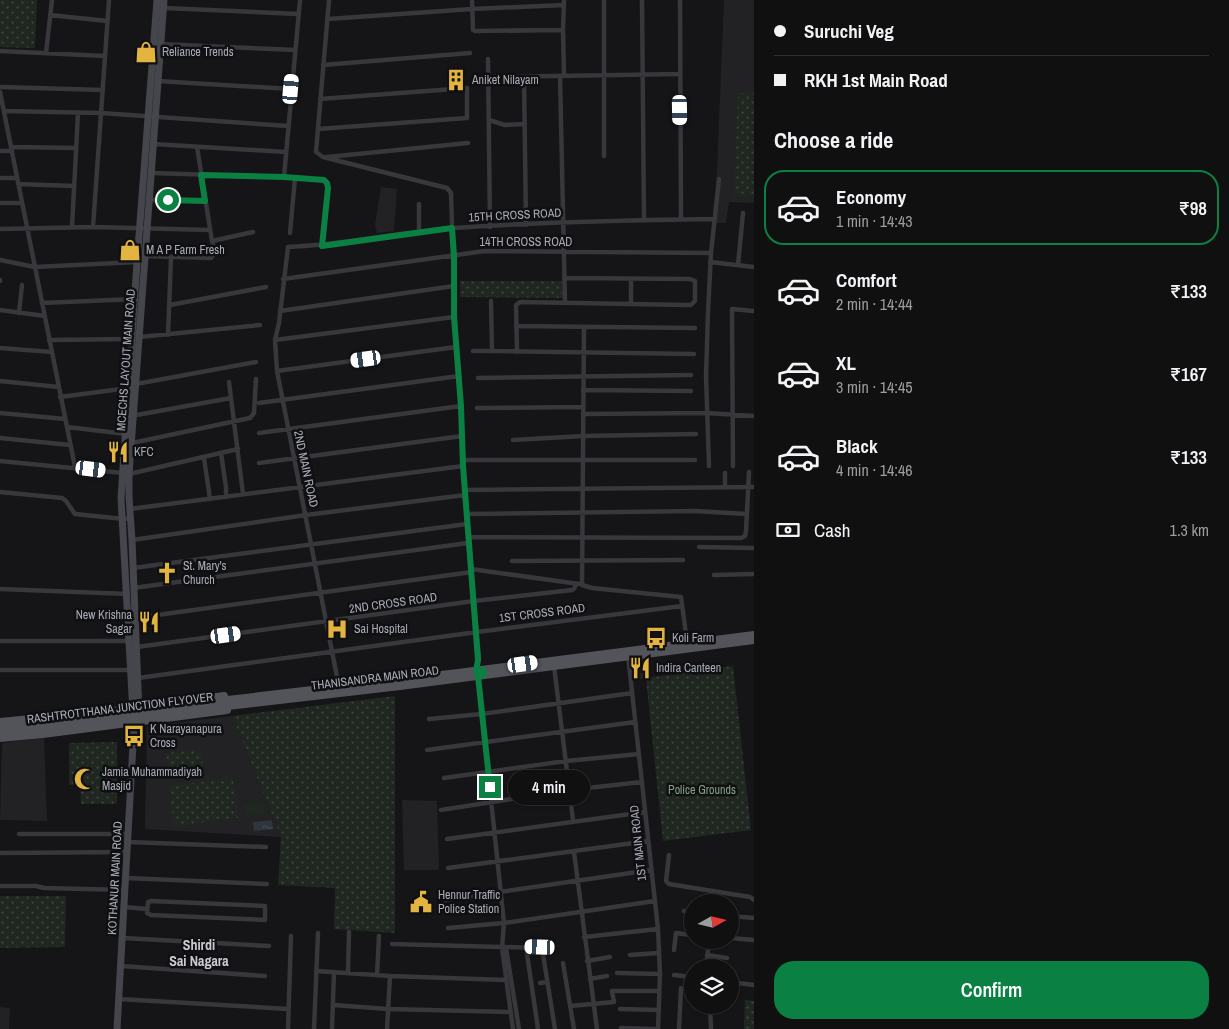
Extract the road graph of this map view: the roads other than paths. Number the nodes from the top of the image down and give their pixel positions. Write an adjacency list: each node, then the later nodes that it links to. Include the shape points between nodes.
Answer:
1 (52, 0): 14 (street)
2 (109, 0): 16 (street)
3 (157, 0): 18 (main road, MCECHS LAYOUT MAIN ROAD)
4 (300, 0): 13 (street)
5 (329, 0): 15 (street)
6 (472, 0): 12 (street)
7 (604, 0): 27 (street)
8 (642, 0): 28 (street)
9 (680, 0): 26 (street)
10 (564, 2): 12 (street); 17 (street)
11 (164, 4): 13 (street); 18 (main road, MCECHS LAYOUT MAIN ROAD)
12 (472, 9): 15 (street); 17 (street, via 475,31)
13 (298, 14): 19 (street)
14 (50, 15): 16 (street); 21 (street)
15 (328, 19): 25 (street)
16 (107, 21): 23 (street)
17 (563, 30): 29 (street)
18 (157, 44): 19 (street); 32 (main road, MCECHS LAYOUT MAIN ROAD); 42 (main road, MCECHS LAYOUT MAIN ROAD)
19 (295, 50): 34 (street)
20 (0, 51): 21 (street)
21 (46, 53): 23 (street)
22 (470, 54): 25 (street)
23 (105, 56): 35 (street)
24 (488, 59): 30 (street)
25 (323, 65): 38 (street)
26 (680, 74): 28 (street); 75 (street)
27 (604, 75): 28 (street); 29 (street); 56 (street)
28 (643, 75): 74 (street)
29 (562, 76): 31 (street); 76 (street)
30 (488, 78): 31 (street); 43 (street)
31 (524, 78): 46 (street)
32 (158, 80): 34 (street); 42 (main road, MCECHS LAYOUT MAIN ROAD)
33 (0, 86): 35 (street)
34 (291, 89): 47 (street)
35 (103, 90): 41 (street)
36 (0, 92): 37 (street)
37 (1, 99): 39 (street)
38 (320, 100): 48 (street); 48 (street, via 467,88 467,118)
39 (4, 111): 40 (street); 45 (street)
40 (78, 113): 41 (street); 52 (street)
41 (101, 113): 42 (street); 79 (street)
42 (152, 117): 47 (street); 50 (main road, MCECHS LAYOUT MAIN ROAD); 80 (main road, MCECHS LAYOUT MAIN ROAD)
43 (489, 120): 46 (street, via 505,125); 81 (street)
44 (0, 124): 45 (street)
45 (6, 124): 53 (street)
46 (525, 124): 77 (street)
47 (288, 126): 55 (street)
48 (318, 129): 57 (street, via 316,152)
49 (468, 143): 57 (street)
50 (154, 144): 51 (street); 58 (main road, MCECHS LAYOUT MAIN ROAD)
51 (197, 147): 55 (street); 59 (street)
52 (76, 148): 53 (street); 66 (street)
53 (11, 149): 54 (street); 62 (street)
54 (0, 151)
55 (286, 152): 60 (street)
56 (604, 156)
57 (323, 157): 83 (street, via 448,188)
58 (151, 173): 59 (street); 67 (main road, MCECHS LAYOUT MAIN ROAD)
59 (201, 175): 60 (street); 68 (street)
60 (284, 177): 63 (street)
61 (0, 178): 62 (street)
62 (17, 178): 65 (street)
63 (295, 178): 87 (street); 90 (street, via 324,180 327,183)
64 (719, 179): 73 (street)
65 (18, 184): 66 (street); 70 (street)
66 (74, 186): 78 (street)
67 (150, 200): 68 (street); 80 (main road, MCECHS LAYOUT MAIN ROAD)
68 (205, 201): 85 (street)
69 (0, 203): 70 (street)
70 (22, 203): 82 (street)
71 (419, 204): 88 (street)
72 (743, 213): 100 (street)
73 (715, 219): 75 (street, 15TH CROSS ROAD); 93 (street)
74 (644, 220): 75 (street, 15TH CROSS ROAD); 76 (street, 15TH CROSS ROAD)
75 (681, 220)
76 (563, 223): 77 (street, 15TH CROSS ROAD); 92 (street)
77 (526, 225): 81 (street, 15TH CROSS ROAD)
78 (72, 227): 79 (street); 82 (street)
79 (93, 227): 80 (street)
80 (143, 227): 85 (street); 94 (main road, MCECHS LAYOUT MAIN ROAD); 98 (main road, MCECHS LAYOUT MAIN ROAD)
81 (490, 227): 83 (street, 15TH CROSS ROAD)
82 (27, 228): 84 (street); 101 (street)
83 (452, 228): 88 (street, 15TH CROSS ROAD); 95 (street)
84 (0, 229)
85 (210, 230): 89 (street)
86 (254, 232): 89 (street)
87 (290, 233)
88 (419, 233): 90 (street, 15TH CROSS ROAD)
89 (212, 241): 96 (street, via 214,252 211,258)
90 (322, 246): 91 (street, 15TH CROSS ROAD)
91 (288, 247): 104 (street, 2ND MAIN ROAD)
92 (563, 252): 93 (street, 14TH CROSS ROAD); 95 (street, 14TH CROSS ROAD, via 485,251); 103 (street)
93 (711, 253): 99 (street)
94 (145, 256): 96 (street); 127 (main road, MCECHS LAYOUT MAIN ROAD)
95 (454, 256): 104 (street, 14TH CROSS ROAD); 107 (street)
96 (171, 258): 114 (street)
97 (0, 260): 101 (street)
98 (137, 262): 101 (street); 109 (main road, MCECHS LAYOUT MAIN ROAD)
99 (710, 262): 100 (street); 161 (street)
100 (738, 266): 102 (street)
101 (35, 267): 112 (street)
102 (754, 267)
103 (564, 278): 105 (street); 111 (street)
104 (284, 279): 116 (street, 2ND MAIN ROAD)
105 (631, 279): 113 (street); 113 (street, via 695,281 695,301 691,304)
106 (22, 285): 118 (street)
107 (454, 286): 116 (street); 120 (street)
108 (266, 288): 114 (street)
109 (135, 299): 112 (street); 127 (main road, MCECHS LAYOUT MAIN ROAD)
110 (491, 301): 134 (street)
111 (566, 302): 113 (street); 122 (street, via 520,302 516,305)
112 (42, 303): 119 (street)
113 (631, 304)
114 (170, 305): 126 (street)
115 (0, 310): 118 (street)
116 (280, 311): 125 (street, 2ND MAIN ROAD)
117 (754, 311): 163 (street, via 732,309)
118 (19, 312): 119 (street)
119 (44, 316): 129 (street)
120 (454, 317): 128 (street); 131 (street)
121 (260, 325): 126 (street)
122 (516, 326): 123 (street); 136 (street)
123 (584, 327): 124 (street); 137 (street)
124 (695, 328)
125 (278, 329): 128 (street); 130 (street, 2ND MAIN ROAD)
126 (168, 335): 127 (street)
127 (136, 338): 129 (street); 148 (main road, MCECHS LAYOUT MAIN ROAD); 150 (main road, MCECHS LAYOUT MAIN ROAD)
128 (282, 339): 130 (street)
129 (49, 340): 135 (street)
130 (275, 340): 140 (street, 2ND MAIN ROAD)
131 (456, 347): 140 (street); 142 (street)
132 (0, 348): 135 (street)
133 (473, 351): 134 (street)
134 (492, 351): 136 (street)
135 (52, 352): 149 (street)
136 (518, 352): 137 (street)
137 (584, 352): 138 (street); 143 (street)
138 (694, 354)
139 (256, 362): 148 (street)
140 (277, 371): 155 (street, 2ND MAIN ROAD)
141 (691, 375): 143 (street)
142 (458, 376): 155 (street); 157 (street)
143 (583, 377): 144 (street); 151 (street)
144 (478, 378)
145 (256, 380): 167 (street, via 252,416)
146 (0, 381): 149 (street)
147 (229, 382): 154 (street)
148 (136, 384): 164 (main road, MCECHS LAYOUT MAIN ROAD)
149 (59, 387): 153 (street)
150 (129, 388): 153 (street); 164 (main road, MCECHS LAYOUT MAIN ROAD)
151 (583, 390): 152 (street); 158 (street)
152 (691, 391)
153 (60, 397): 166 (street)
154 (232, 398): 164 (street); 167 (street)
155 (282, 401): 156 (street); 169 (street, 2ND MAIN ROAD)
156 (259, 403)
157 (461, 406): 169 (street); 173 (street)
158 (583, 407): 159 (street); 162 (street)
159 (477, 408)
160 (0, 413): 166 (street)
161 (707, 413): 162 (street); 163 (street); 189 (street)
162 (583, 414): 174 (street)
163 (732, 415): 165 (street); 190 (street)
164 (131, 416): 171 (main road, MCECHS LAYOUT MAIN ROAD); 177 (main road, MCECHS LAYOUT MAIN ROAD)
165 (754, 416)
166 (65, 419): 168 (street)
167 (235, 421): 177 (street); 179 (street)
168 (67, 427): 171 (street); 178 (street)
169 (288, 429): 170 (street); 182 (street, 2ND MAIN ROAD)
170 (259, 433)
171 (126, 434): 194 (main road, MCECHS LAYOUT MAIN ROAD)
172 (696, 434): 174 (street)
173 (462, 436): 182 (street); 183 (street)
174 (582, 436): 176 (street); 184 (street)
175 (0, 438): 178 (street)
176 (513, 440)
177 (132, 442): 194 (main road, MCECHS LAYOUT MAIN ROAD)
178 (70, 445): 191 (street)
179 (238, 450): 180 (street); 201 (street)
180 (221, 453): 181 (street); 202 (street)
181 (204, 458): 194 (street); 203 (street)
182 (294, 458): 187 (street); 195 (street, 2ND MAIN ROAD)
183 (463, 460): 184 (street); 188 (street)
184 (582, 460): 185 (street); 198 (street)
185 (695, 460)
186 (0, 461): 191 (street)
187 (259, 463)
188 (463, 466): 195 (street); 200 (street)
189 (709, 466)
190 (734, 466)
191 (75, 468): 194 (street)
192 (749, 472): 197 (street)
193 (725, 473): 196 (street)
194 (126, 474): 204 (main road, MCECHS LAYOUT MAIN ROAD); 209 (main road, MCECHS LAYOUT MAIN ROAD, via 121,498)
195 (300, 487): 201 (street); 208 (street, 2ND MAIN ROAD)
196 (725, 487): 197 (street); 198 (street)
197 (751, 487): 207 (street)
198 (582, 488): 200 (street); 205 (street)
199 (0, 492): 209 (street, via 62,498 75,514)
200 (465, 492): 206 (street); 208 (street)
201 (243, 494): 202 (street)
202 (226, 497): 203 (street)
203 (210, 499): 204 (street)
204 (130, 510): 209 (main road, MCECHS LAYOUT MAIN ROAD)
205 (582, 513): 206 (street); 207 (street, via 695,511); 212 (street)
206 (466, 514): 210 (street)
207 (747, 514): 212 (street, via 745,536 741,538)
208 (306, 515): 213 (street); 215 (street, 2ND MAIN ROAD)
209 (127, 519): 213 (main road, MCECHS LAYOUT MAIN ROAD); 229 (main road, MCECHS LAYOUT MAIN ROAD)
210 (467, 524): 211 (street); 215 (street)
211 (468, 537): 212 (street); 214 (street)
212 (581, 537): 218 (street)
213 (132, 540): 222 (main road, MCECHS LAYOUT MAIN ROAD)
214 (468, 544): 221 (street); 223 (street)
215 (311, 545): 221 (street, 2ND MAIN ROAD); 222 (street)
216 (699, 546): 217 (street)
217 (754, 548)
218 (581, 560): 219 (street); 220 (street); 227 (street)
219 (683, 560)
220 (512, 561)
221 (314, 563): 229 (street); 230 (street, 2ND MAIN ROAD)
222 (133, 568): 229 (main road, MCECHS LAYOUT MAIN ROAD)
223 (472, 571): 226 (street); 230 (street); 231 (street)
224 (754, 574): 225 (street)
225 (714, 575)
226 (576, 584): 227 (street); 231 (street, 2ND CROSS ROAD, via 572,590)
227 (582, 585): 232 (street, via 681,597)
228 (0, 590): 229 (street)
229 (130, 590): 233 (main road, MCECHS LAYOUT MAIN ROAD); 239 (main road, MCECHS LAYOUT MAIN ROAD)
230 (320, 592): 233 (street); 234 (street, 2ND MAIN ROAD)
231 (474, 602): 234 (street, 2ND CROSS ROAD); 235 (street)
232 (682, 606): 235 (street, 1ST CROSS ROAD); 240 (street, via 686,634)
233 (135, 618): 241 (main road, MCECHS LAYOUT MAIN ROAD)
234 (328, 622): 241 (street, 2ND CROSS ROAD); 242 (street, 2ND MAIN ROAD)
235 (477, 632): 242 (street, 1ST CROSS ROAD); 247 (street)
236 (754, 635): 240 (main road, THANISANDRA MAIN ROAD)
237 (754, 640): 243 (main road, THANISANDRA MAIN ROAD)
238 (0, 641): 239 (street)
239 (130, 641): 246 (main road, MCECHS LAYOUT MAIN ROAD)
240 (682, 644): 243 (main road, THANISANDRA MAIN ROAD)
241 (136, 648): 248 (main road, MCECHS LAYOUT MAIN ROAD)
242 (333, 651): 248 (street, 1ST CROSS ROAD); 249 (street, 2ND MAIN ROAD)
243 (628, 653): 244 (main road, THANISANDRA MAIN ROAD); 247 (main road, THANISANDRA MAIN ROAD); 250 (street, 1ST MAIN ROAD)
244 (554, 666): 247 (main road, THANISANDRA MAIN ROAD); 252 (street)
245 (0, 670): 246 (street)
246 (131, 670): 253 (main road, MCECHS LAYOUT MAIN ROAD)
247 (476, 673): 249 (main road, THANISANDRA MAIN ROAD); 254 (street)
248 (138, 678): 253 (main road, MCECHS LAYOUT MAIN ROAD)
249 (339, 690): 251 (main road, THANISANDRA MAIN ROAD)
250 (632, 693): 252 (street); 257 (street, 1ST MAIN ROAD)
251 (238, 702): 253 (main road, THANISANDRA MAIN ROAD, via 234,694); 258 (main road, THANISANDRA MAIN ROAD, via 235,709); 259 (main road, RASHTROTTHANA JUNCTION FLYOVER, bridge); 261 (main road, RASHTROTTHANA JUNCTION FLYOVER, bridge)
252 (559, 703): 254 (street); 260 (street)
253 (135, 706): 256 (main road, THANISANDRA MAIN ROAD); 258 (main road, MCECHS LAYOUT MAIN ROAD)
254 (482, 714): 255 (street); 263 (street)
255 (429, 719)
256 (0, 722)
257 (635, 722): 260 (street); 265 (street, 1ST MAIN ROAD)
258 (135, 724): 262 (main road, THANISANDRA MAIN ROAD); 277 (main road, KOTHANUR MAIN ROAD)
259 (0, 728)
260 (562, 733): 263 (street); 266 (street)
261 (0, 734)
262 (0, 738)
263 (485, 743): 264 (street); 267 (street)
264 (427, 750)
265 (638, 754): 266 (street); 269 (street, 1ST MAIN ROAD)
266 (566, 761): 267 (street); 270 (street)
267 (488, 772): 268 (street); 271 (street)
268 (444, 778)
269 (642, 782): 270 (street); 273 (street, 1ST MAIN ROAD)
270 (569, 790): 271 (street); 274 (street)
271 (491, 802): 272 (street); 275 (street)
272 (441, 810)
273 (645, 812): 274 (street); 279 (street, 1ST MAIN ROAD)
274 (573, 820): 275 (street)
275 (495, 832): 278 (street); 286 (street)
276 (19, 834): 277 (street)
277 (128, 834): 280 (main road, KOTHANUR MAIN ROAD)
278 (447, 838)
279 (648, 841): 283 (street); 288 (street, 1ST MAIN ROAD)
280 (128, 842): 281 (street); 282 (main road, KOTHANUR MAIN ROAD)
281 (266, 847)
282 (127, 852): 284 (street); 289 (main road, KOTHANUR MAIN ROAD)
283 (574, 852): 286 (street); 290 (street)
284 (0, 853)
285 (669, 855): 296 (street, via 666,881 669,884)
286 (498, 862): 287 (street); 294 (street)
287 (448, 868)
288 (651, 870): 290 (street); 297 (street, 1ST MAIN ROAD)
289 (126, 878): 291 (street); 293 (main road, KOTHANUR MAIN ROAD)
290 (578, 880): 294 (street); 300 (street)
291 (267, 884)
292 (0, 886): 293 (street)
293 (125, 890): 298 (main road, KOTHANUR MAIN ROAD)
294 (501, 891): 295 (street); 303 (street)
295 (445, 900)
296 (754, 900)
297 (655, 901): 300 (street); 305 (street, 1ST MAIN ROAD)
298 (124, 906): 299 (street); 312 (main road, KOTHANUR MAIN ROAD)
299 (147, 909): 299 (street, via 151,901 265,906 265,920 148,914)
300 (581, 910): 303 (street); 311 (street)
301 (739, 917): 302 (street)
302 (754, 918)
303 (504, 923): 304 (street); 318 (street)
304 (448, 928)
305 (658, 929): 311 (street); 321 (street, 1ST MAIN ROAD)
306 (349, 932): 332 (street)
307 (318, 933): 330 (street)
308 (684, 934): 320 (street, via 676,934)
309 (291, 936): 353 (street)
310 (379, 936): 335 (street)
311 (584, 937): 327 (street)
312 (122, 938): 316 (street); 329 (main road, KOTHANUR MAIN ROAD)
313 (739, 939): 314 (street)
314 (754, 940)
315 (392, 944): 318 (street)
316 (269, 946)
317 (526, 947): 318 (street); 343 (street, via 542,948); 367 (street)
318 (504, 948): 342 (street); 366 (street)
319 (708, 949): 323 (street)
320 (674, 950)
321 (658, 953): 322 (street); 334 (street, 1ST MAIN ROAD)
322 (630, 955)
323 (708, 955): 325 (street); 326 (street)
324 (610, 958): 327 (street)
325 (727, 958)
326 (707, 959)
327 (587, 961): 341 (street)
328 (563, 963): 352 (street)
329 (121, 966): 337 (street); 349 (main road, KOTHANUR MAIN ROAD)
330 (316, 971): 331 (street); 362 (street)
331 (334, 972): 332 (street); 351 (street)
332 (348, 973): 335 (street)
333 (617, 973): 334 (street)
334 (660, 974): 348 (street, 1ST MAIN ROAD)
335 (377, 975): 338 (street)
336 (674, 975): 340 (street)
337 (265, 976)
338 (390, 976): 342 (street); 354 (street)
339 (607, 976): 341 (street)
340 (684, 977)
341 (590, 979): 350 (street)
342 (506, 980): 357 (street)
343 (548, 982): 344 (street); 368 (street)
344 (540, 983)
345 (739, 983): 346 (street)
346 (754, 985)
347 (681, 988): 372 (street)
348 (658, 991): 350 (street, via 612,991 614,1002); 356 (street, 1ST MAIN ROAD)
349 (119, 1000): 353 (street); 360 (main road, KOTHANUR MAIN ROAD)
350 (594, 1003): 352 (street); 370 (street)
351 (334, 1005): 354 (street); 363 (street)
352 (570, 1006): 369 (street)
353 (288, 1009): 361 (street)
354 (388, 1009): 357 (street); 364 (street)
355 (620, 1009): 356 (street)
356 (659, 1010): 371 (street, 1ST MAIN ROAD)
357 (511, 1012): 365 (street)
358 (710, 1014): 373 (street)
359 (621, 1028): 371 (street)
360 (117, 1029)
361 (288, 1029)
362 (314, 1029)
363 (332, 1029)
364 (387, 1029)
365 (513, 1029)
366 (519, 1029)
367 (538, 1029)
368 (555, 1029)
369 (574, 1029)
370 (597, 1029)
371 (657, 1029)
372 (679, 1029)
373 (711, 1029)

